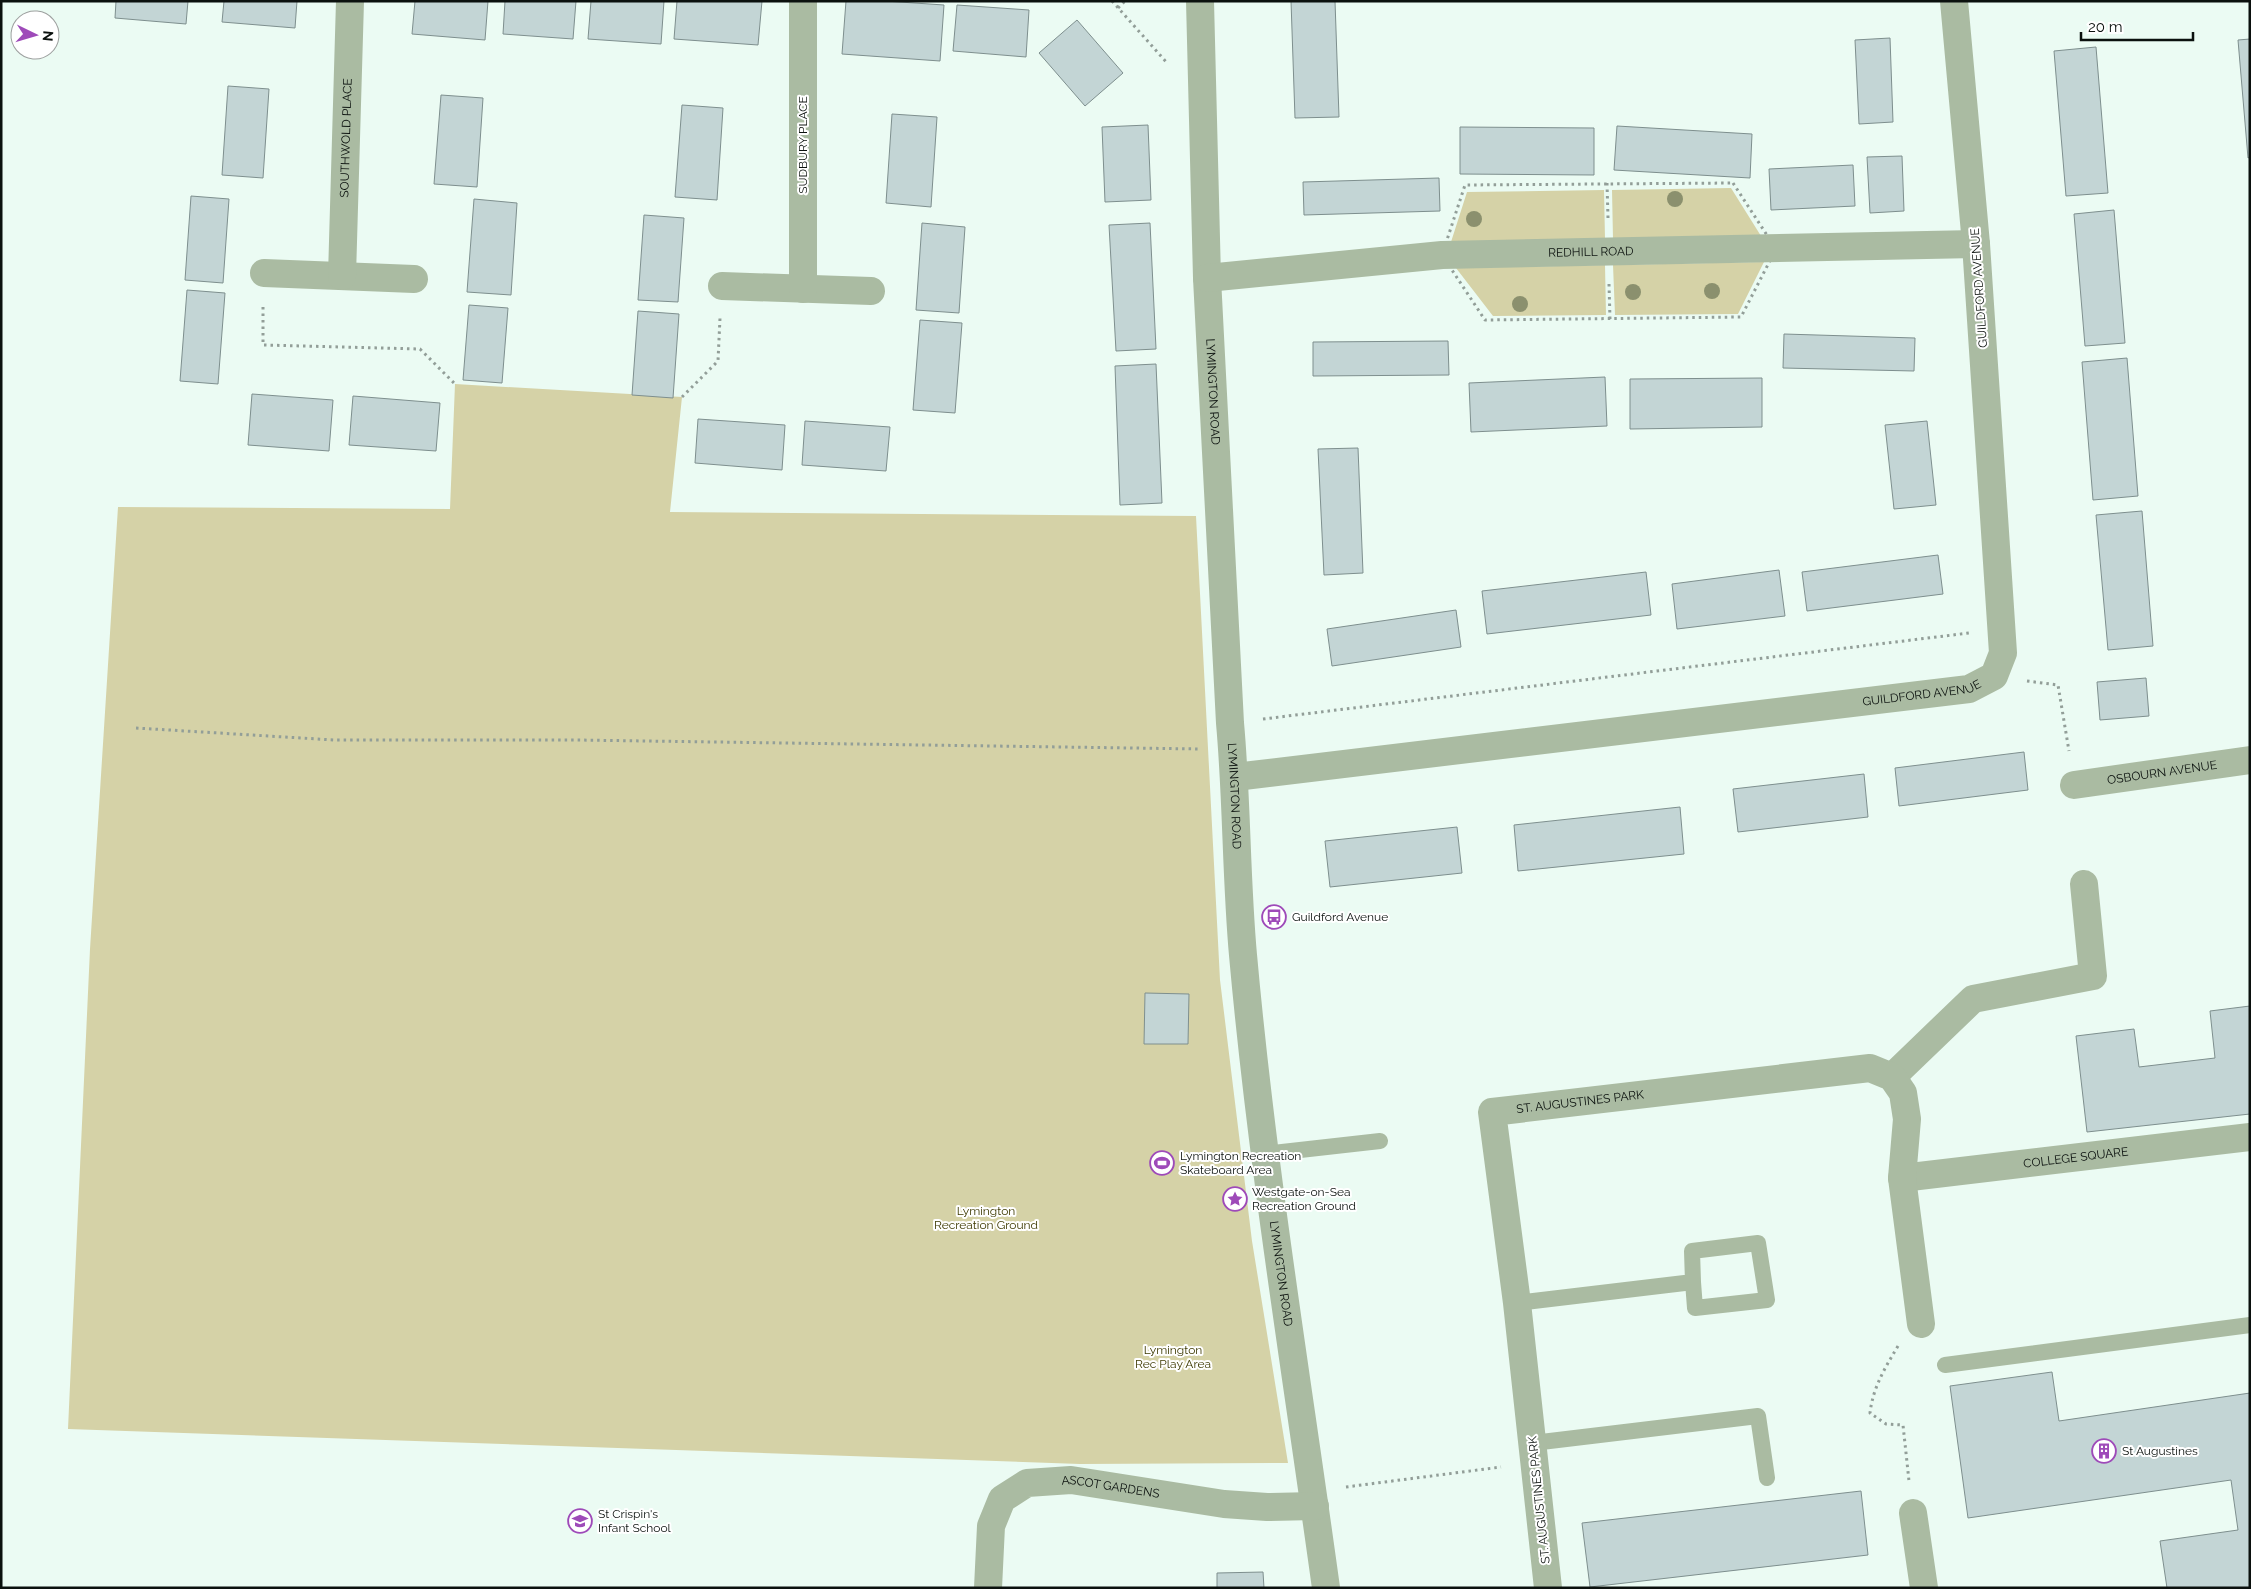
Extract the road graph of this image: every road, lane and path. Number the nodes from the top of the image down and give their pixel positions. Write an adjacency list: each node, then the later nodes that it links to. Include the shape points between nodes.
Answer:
1 (350, 1): 11 (street, SOUTHWOLD PLACE)
2 (803, 1): 15 (street, SUDBURY PLACE)
3 (1112, 1): 7 (path)
4 (1125, 1): 7 (path)
5 (1200, 1): 8 (street, LYMINGTON ROAD)
6 (1954, 1): 9 (street, GUILDFORD AVENUE)
7 (1118, 8): 8 (path)
8 (1201, 102): 12 (street, LYMINGTON ROAD)
9 (1976, 244): 12 (street, REDHILL ROAD, via 1442,255); 19 (street, GUILDFORD AVENUE)
10 (264, 273): 11 (street); 17 (path, via 263,345 420,349)
11 (342, 276): 13 (street)
12 (1207, 278): 22 (street, LYMINGTON ROAD)
13 (414, 279)
14 (722, 286): 15 (street); 18 (path, via 718,361)
15 (803, 289): 16 (street)
16 (871, 292)
17 (455, 384)
18 (682, 397)
19 (2001, 629): 20 (street, GUILDFORD AVENUE, via 2003,653); 22 (path)
20 (1994, 676): 24 (street, GUILDFORD AVENUE, via 1969,689); 25 (path, via 2058,685)
21 (136, 728): 22 (path, via 334,740 851,745)
22 (1232, 736): 24 (street, LYMINGTON ROAD)
23 (2250, 760): 25 (street, OSBOURN AVENUE)
24 (1235, 777): 30 (street, LYMINGTON ROAD, via 1242,952)
25 (2074, 785)
26 (2084, 884): 27 (street, via 2092,976 1973,999)
27 (1892, 1077): 31 (street, via 1903,1093 1907,1119); 33 (street, ST. AUGUSTINES PARK, via 1870,1068 1492,1112)
28 (2250, 1137): 31 (street, COLLEGE SQUARE)
29 (1380, 1140): 30 (lane)
30 (1264, 1154): 39 (street, LYMINGTON ROAD)
31 (1902, 1178): 34 (street)
32 (1693, 1282): 32 (lane, via 1692,1252 1758,1243 1767,1300 1695,1308); 33 (lane)
33 (1517, 1303): 37 (street, ST. AUGUSTINES PARK)
34 (1921, 1324): 40 (path, via 1904,1331 1880,1376 1872,1396 1870,1413 1886,1424 1903,1425)
35 (2250, 1325): 36 (lane)
36 (1945, 1365)
37 (1533, 1453): 38 (lane, via 1758,1416); 39 (path); 43 (street, ST. AUGUSTINES PARK)
38 (1767, 1478)
39 (1314, 1498): 41 (street, ASCOT GARDENS, via 1267,1507 1224,1504 1071,1480 1027,1483 1002,1498 991,1526); 42 (street, LYMINGTON ROAD)
40 (1913, 1513): 44 (street)
41 (988, 1588)
42 (1326, 1588)
43 (1548, 1588)
44 (1924, 1588)

